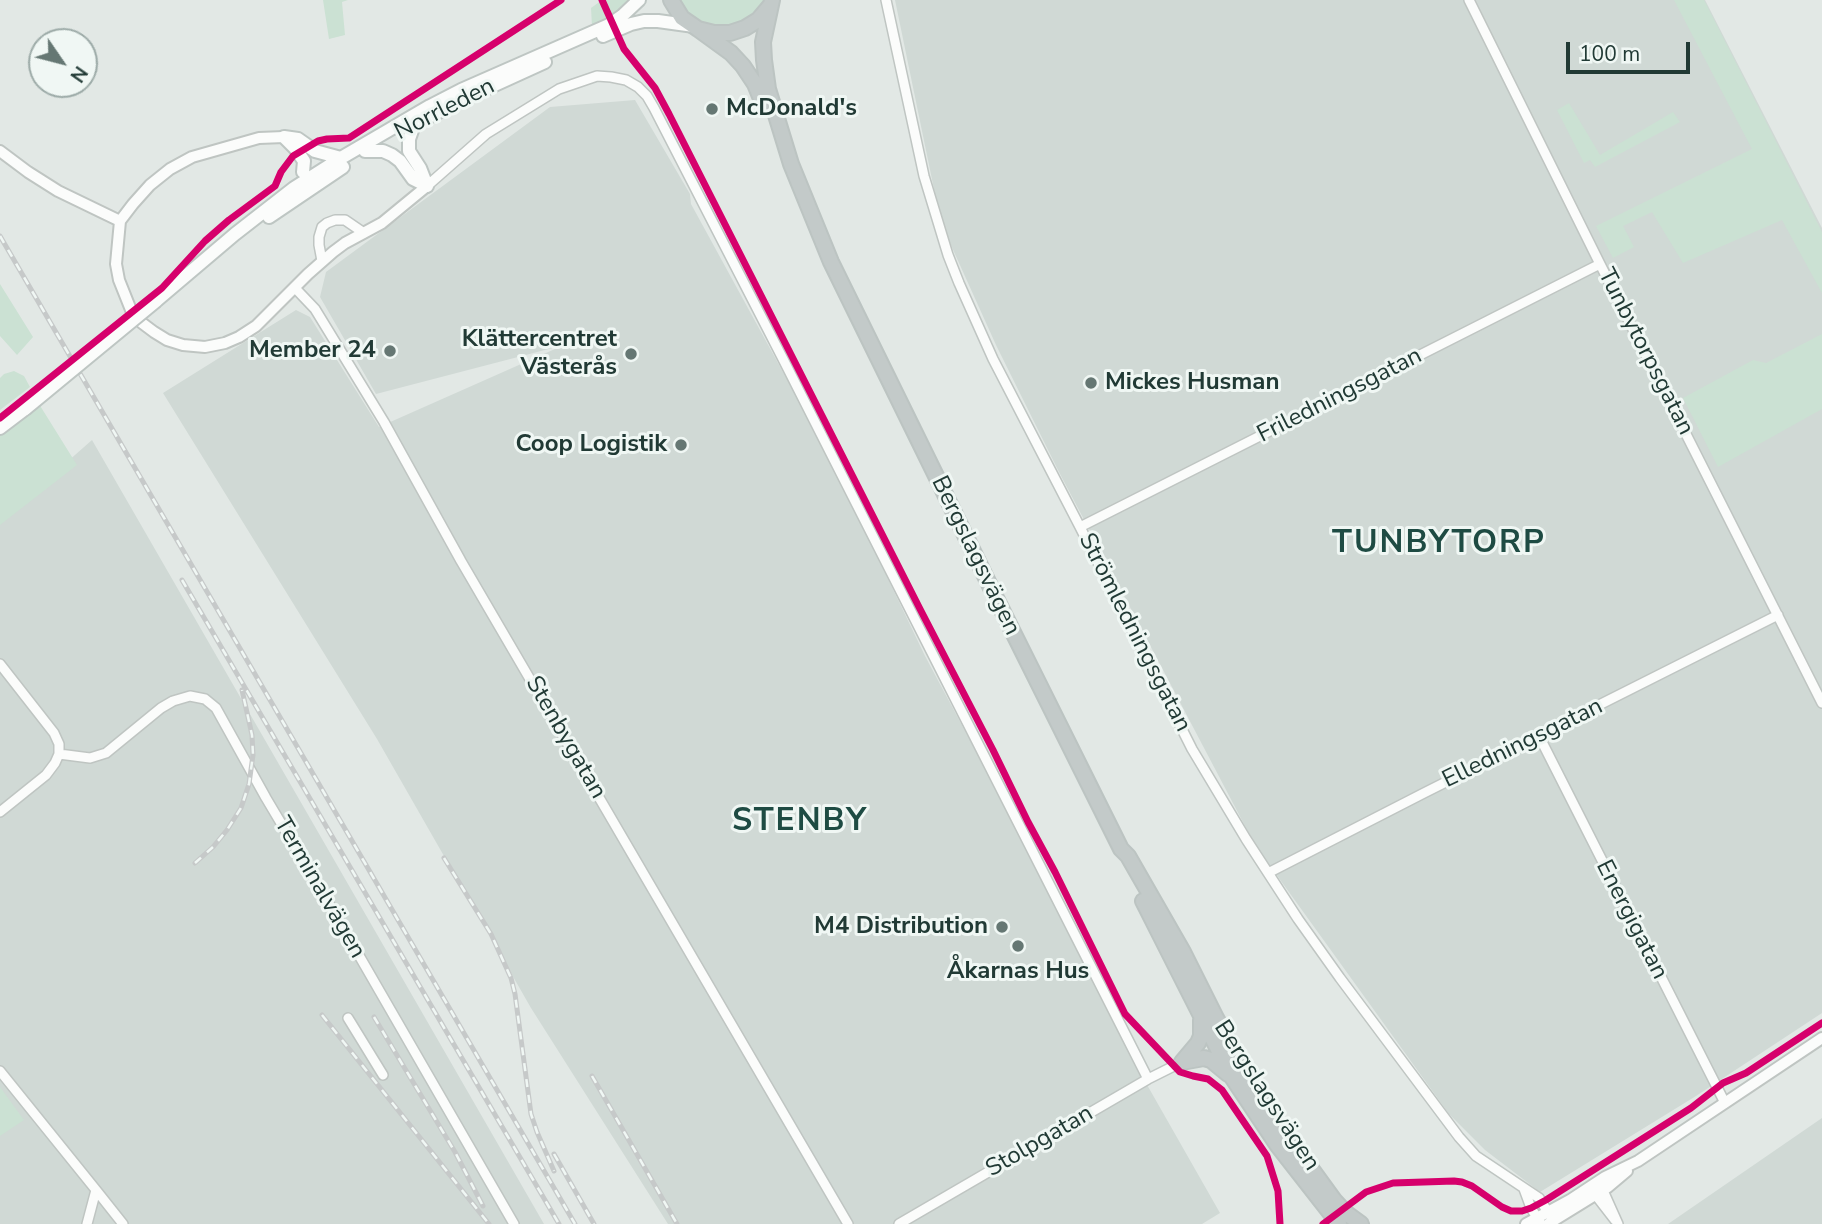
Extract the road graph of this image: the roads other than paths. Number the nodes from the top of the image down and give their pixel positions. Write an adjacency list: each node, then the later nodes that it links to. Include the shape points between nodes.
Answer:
1 (639, 0): 11 (main road, Norrleden, via 609,25 461,90)
2 (671, 0): 6 (highway, Bergslagsvägen, via 682,18)
3 (772, 0): 6 (highway, via 758,20 737,31 714,33); 19 (highway, Bergslagsvägen, via 763,41 768,89 791,164)
4 (886, 0): 23 (street, Strömledningsgatan, via 924,176 948,255 993,359)
5 (1469, 0): 20 (street, Tunbytorpsgatan)
6 (696, 28): 7 (main road, Norrleden, via 658,21 631,24); 19 (highway, Bergslagsvägen, via 731,53 753,79 794,187)
7 (414, 125): 10 (main road, Norrleden); 13 (main road, via 408,139 410,151)
8 (284, 136): 11 (main road); 12 (main road, via 304,161); 15 (street, via 258,138 192,157 150,185)
9 (0, 151): 15 (street, via 58,191)
10 (366, 151): 13 (main road, via 392,155); 17 (main road, Norrleden)
11 (341, 158): 14 (main road, Norrleden)
12 (303, 172): 14 (street)
13 (426, 186): 16 (street); 39 (street, via 494,128 559,89 611,76 626,80 647,96)
14 (294, 188): 17 (main road, Norrleden)
15 (120, 220): 21 (street, via 116,264 124,295 142,323 167,340 183,345 225,343 256,326)
16 (364, 233): 18 (street); 18 (street, via 345,220 327,223 319,237)
17 (217, 250): 22 (main road, Norrleden, bridge)
18 (323, 261): 21 (street)
19 (831, 262): 30 (highway, Bergslagsvägen)
20 (1600, 264): 23 (street, Friledningsgatan); 24 (street, Tunbytorpsgatan)
21 (295, 288): 49 (street, Stenbygatan, via 315,309 384,422)
22 (0, 428)
23 (1080, 527): 31 (street, Strömledningsgatan, via 1192,749)
24 (1778, 615): 26 (street, Tunbytorpsgatan); 27 (street, Elledningsgatan)
25 (0, 664): 28 (street, via 54,733)
26 (1822, 703)
27 (1539, 736): 31 (street, Elledningsgatan); 40 (street, Energigatan)
28 (60, 754): 29 (street, via 46,775); 48 (street, Terminalvägen, via 89,758 106,753 173,701 190,696 205,699 216,708)
29 (0, 812)
30 (1121, 849): 32 (highway, Bergslagsvägen); 52 (highway, Bergslagsvägen, via 1273,1116 1334,1199)
31 (1268, 873): 41 (street, Strömledningsgatan, via 1340,978 1468,1148)
32 (1200, 1015): 35 (highway, via 1201,1036); 38 (highway, Bergslagsvägen)
33 (348, 1018): 37 (street)
34 (1822, 1038): 40 (street)
35 (1182, 1062): 38 (highway, via 1211,1060); 39 (street, Stolpgatan)
36 (0, 1070): 43 (street)
37 (383, 1075)
38 (1232, 1077): 51 (highway, Bergslagsvägen)
39 (1148, 1079): 50 (street, Stolpgatan)
40 (1726, 1103): 42 (street)
41 (1524, 1189): 44 (street, Strömledningsgatan, via 1539,1198); 45 (street)
42 (1597, 1189): 44 (street); 53 (street)
43 (96, 1191): 46 (street); 47 (street)
44 (1550, 1219): 45 (street)
45 (1535, 1222)
46 (88, 1224)
47 (123, 1224)
48 (514, 1224)
49 (848, 1224)
50 (899, 1224)
51 (1339, 1224)
52 (1361, 1224)
53 (1618, 1224)

